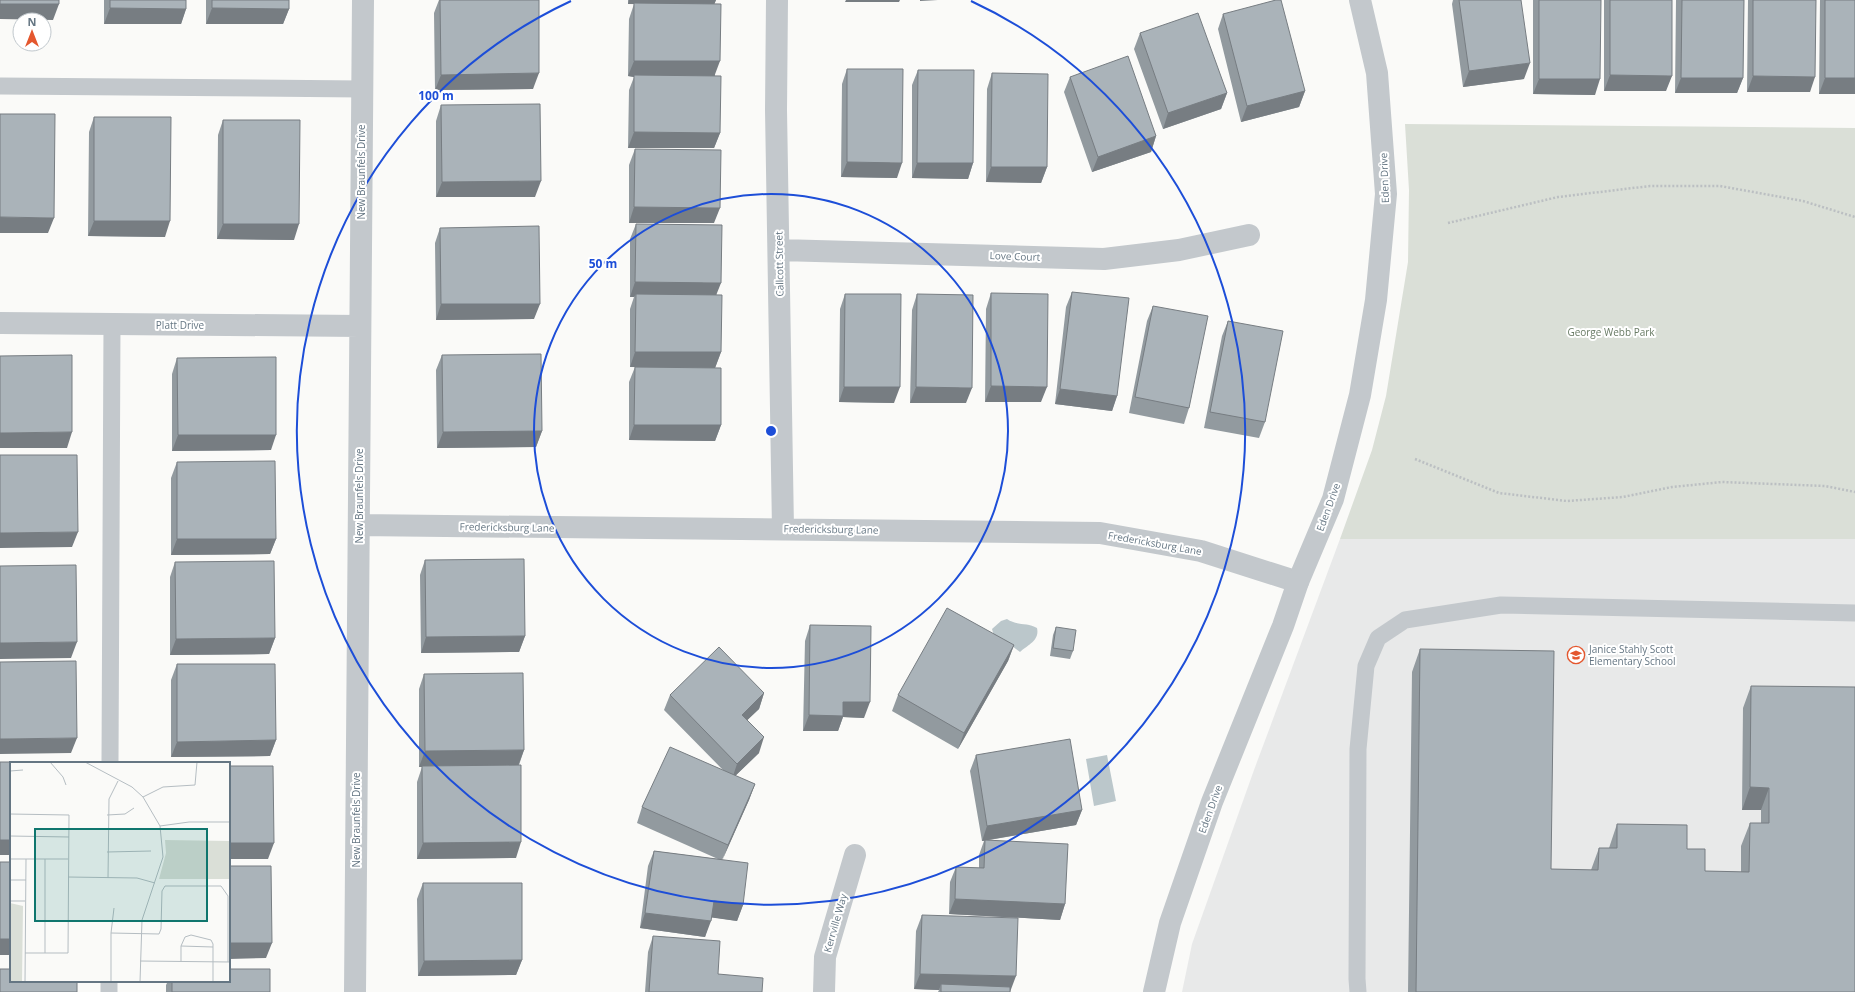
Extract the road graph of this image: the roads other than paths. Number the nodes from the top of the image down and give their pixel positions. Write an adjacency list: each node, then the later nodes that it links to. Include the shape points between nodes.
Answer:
1 (363, 0): 5 (street, New Braunfels Drive)
2 (777, 0): 7 (street, Callcott Street)
3 (1360, 0): 13 (street, Eden Drive, via 1377,73 1386,194 1376,300 1360,395 1333,499)
4 (0, 86): 5 (lane)
5 (362, 89): 10 (street, New Braunfels Drive)
6 (1249, 235): 7 (street, Love Court, via 1179,250 1104,259)
7 (778, 250): 12 (street, Callcott Street)
8 (0, 323): 9 (street, Platt Drive)
9 (112, 324): 10 (street, Platt Drive); 15 (lane)
10 (360, 326): 11 (street, New Braunfels Drive)
11 (359, 525): 12 (street, Fredericksburg Lane); 17 (street, New Braunfels Drive)
12 (782, 528): 13 (street, Fredericksburg Lane, via 1100,533 1201,551)
13 (1298, 582): 19 (street, Eden Drive, via 1283,626 1212,802 1170,923)
14 (1855, 613): 20 (lane, via 1501,605 1405,620 1378,638 1366,666 1358,749)
15 (110, 762)
16 (854, 855): 18 (street, Kerrville Way, via 825,957)
17 (355, 992)
18 (824, 992)
19 (1154, 992)
20 (1358, 992)

